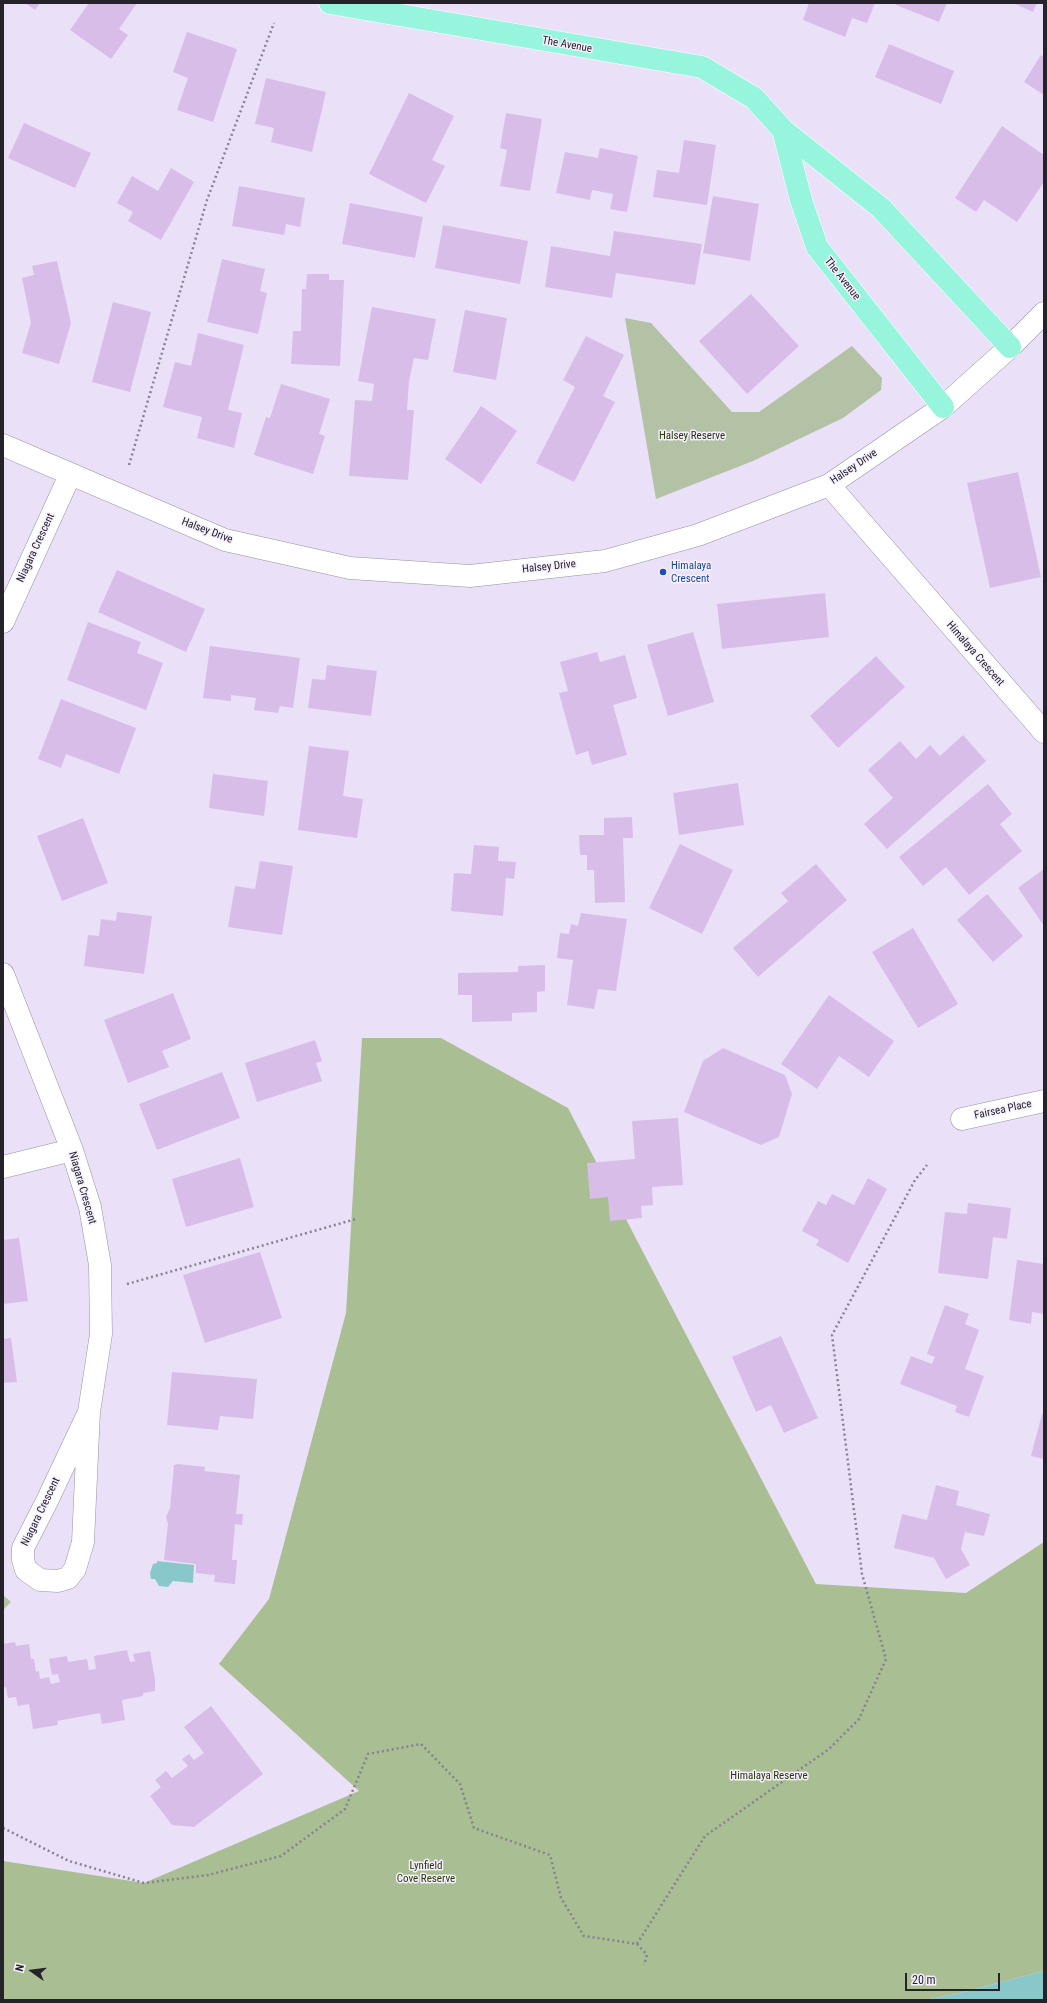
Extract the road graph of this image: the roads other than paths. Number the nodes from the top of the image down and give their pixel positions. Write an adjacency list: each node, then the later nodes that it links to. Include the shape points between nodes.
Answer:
1 (330, 3): 2 (main road, The Avenue, via 702,67 754,98)
2 (783, 130): 4 (main road, The Avenue, via 881,208); 5 (main road, The Avenue, via 801,200 817,247)
3 (1044, 313): 4 (street, Halsey Drive)
4 (1010, 347): 5 (street, Halsey Drive)
5 (943, 407): 8 (street, Halsey Drive)
6 (3, 445): 7 (street, Halsey Drive)
7 (70, 475): 8 (street, Halsey Drive, via 225,540 350,568 470,576 605,561 698,534); 9 (street, Niagara Crescent)
8 (829, 485): 10 (street, Himalaya Crescent)
9 (3, 622)
10 (1044, 732)
11 (3, 974): 14 (street, Niagara Crescent)
12 (1044, 1101): 13 (street, Fairsea Place)
13 (962, 1119)
14 (72, 1150): 15 (street); 16 (street, Niagara Crescent, via 90,1207 100,1264 101,1334)
15 (3, 1167)
16 (88, 1412): 16 (street, Niagara Crescent, via 83,1542 80,1556 68,1578 58,1581 40,1580 26,1570 23,1548)

